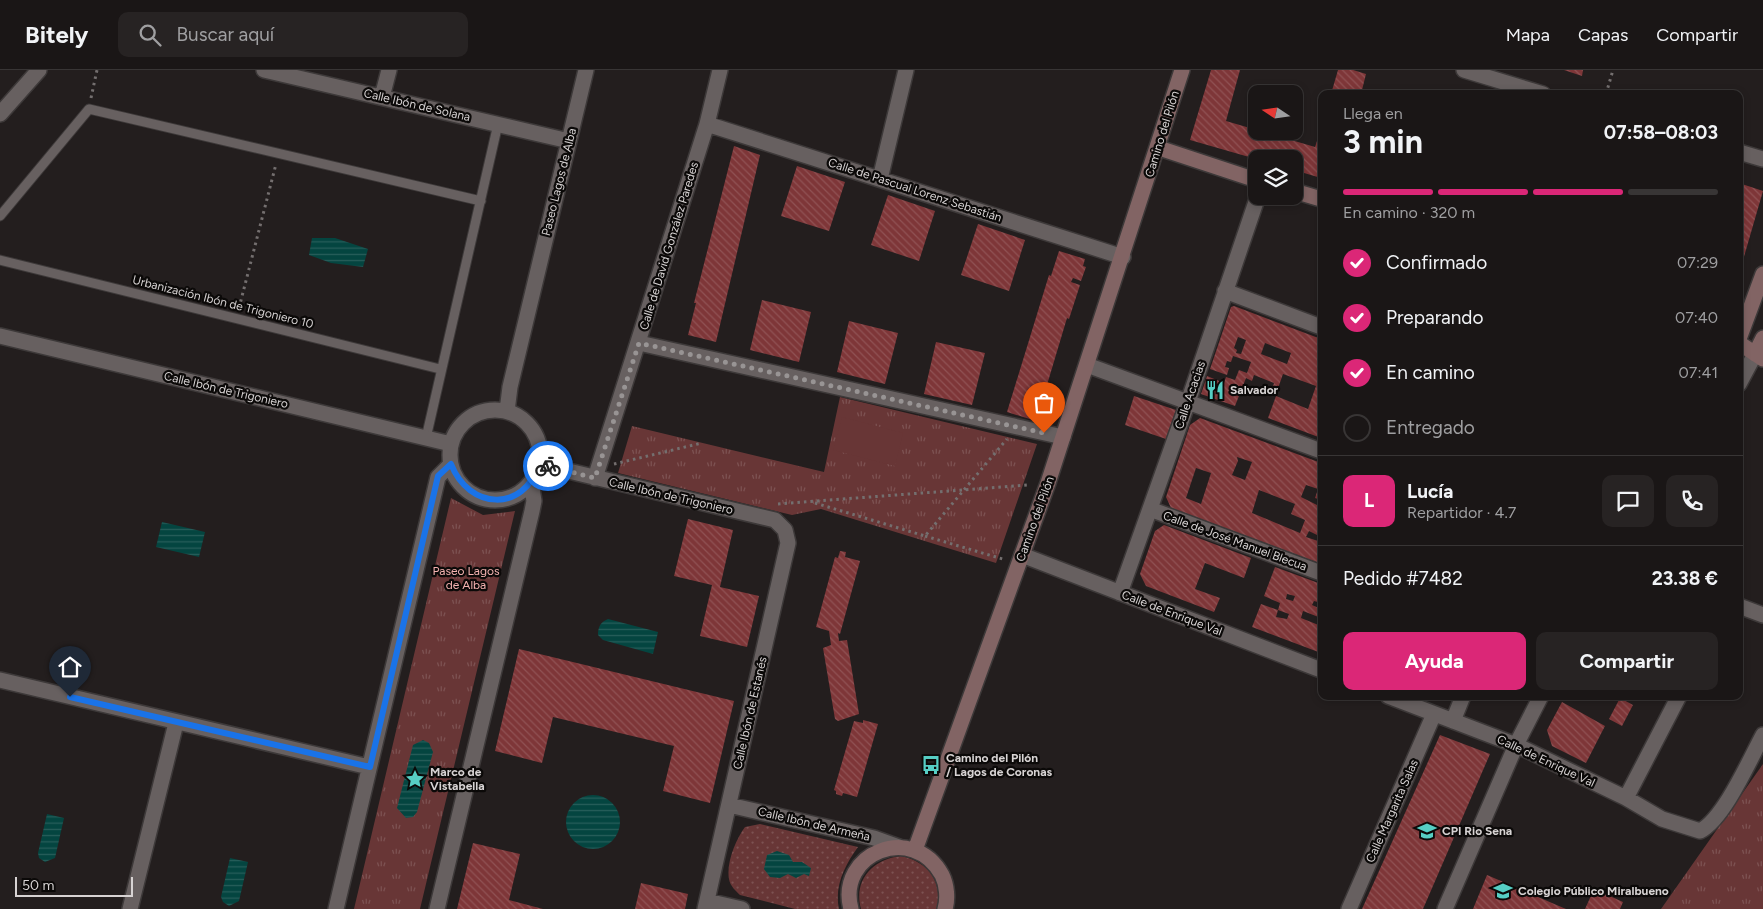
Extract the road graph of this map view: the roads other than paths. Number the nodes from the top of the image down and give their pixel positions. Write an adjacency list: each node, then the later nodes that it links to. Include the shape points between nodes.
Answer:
1 (39, 70): 11 (street)
2 (264, 70): 10 (street, Calle Ibón de Solana)
3 (389, 70): 10 (street)
4 (586, 70): 14 (street, Paseo Lagos de Alba)
5 (720, 70): 13 (street, Calle de David González Paredes)
6 (906, 70): 19 (street)
7 (1182, 70): 15 (street, Camino del Pilón)
8 (1464, 70): 9 (street)
9 (1530, 90)
10 (382, 98): 12 (street, Calle Ibón de Solana)
11 (0, 114)
12 (498, 124): 14 (street, Calle Ibón de Solana); 22 (lane)
13 (707, 124): 19 (street, Calle de Pascual Lorenz Sebastián); 33 (street, Calle de David González Paredes)
14 (569, 141): 40 (street, Paseo Lagos de Alba)
15 (1159, 148): 18 (street); 25 (street, Camino del Pilón)
16 (1743, 153): 17 (street)
17 (1763, 159)
18 (1248, 177)
19 (880, 179): 25 (street, Calle de Pascual Lorenz Sebastián)
20 (1303, 193): 21 (street)
21 (1318, 197)
22 (481, 201): 24 (lane, via 89,109); 37 (lane)
23 (1255, 205): 28 (street, Calle Acacias)
24 (0, 216)
25 (1123, 257): 36 (street, Camino del Pilón)
26 (0, 260): 37 (lane, Urbanización Ibón de Trigoniero 10)
27 (1763, 274): 30 (street)
28 (1225, 291): 29 (street); 39 (street, Calle Acacias)
29 (1318, 326)
30 (1743, 328)
31 (0, 336): 42 (street, Calle Ibón de Trigoniero)
32 (1763, 338): 35 (street)
33 (639, 343): 41 (street); 47 (street, Calle de David González Paredes)
34 (1743, 346): 35 (street)
35 (1759, 357): 38 (street)
36 (1087, 365): 39 (street); 41 (street, Camino del Pilón)
37 (440, 369): 42 (lane)
38 (1743, 379)
39 (1188, 402): 44 (street); 49 (street, Calle Acacias)
40 (507, 411): 43 (street, via 483,411 472,416 462,423); 46 (street, via 530,425 538,444)
41 (1063, 437): 51 (street, Camino del Pilón)
42 (426, 438): 43 (street, Calle Ibón de Trigoniero)
43 (451, 444): 45 (street)
44 (1318, 450)
45 (451, 464): 48 (street, via 456,478 466,489 486,498 507,498 521,492); 67 (street, via 438,476)
46 (539, 464): 47 (street, Calle Ibón de Trigoniero); 48 (street)
47 (595, 478): 50 (street, Calle Ibón de Trigoniero)
48 (531, 482): 76 (street, via 532,511)
49 (1150, 510): 52 (street, Calle de José Manuel Blecua); 53 (street, Calle Acacias)
50 (776, 512): 69 (street, Calle Ibón de Estanés, via 788,543)
51 (1020, 560): 53 (street, Calle de Enrique Val); 71 (street, Camino del Pilón)
52 (1318, 572)
53 (1120, 593): 56 (street, Calle de Enrique Val)
54 (1743, 608): 55 (street)
55 (1763, 615)
56 (1318, 669)
57 (0, 680): 64 (street)
58 (1398, 700): 62 (street, Calle de Enrique Val)
59 (1461, 700): 63 (street)
60 (1539, 700): 66 (street)
61 (1677, 700): 68 (street)
62 (1434, 714): 63 (street, Calle de Enrique Val); 79 (street, Calle Margarita Salas)
63 (1453, 721): 66 (street, Calle de Enrique Val)
64 (176, 723): 67 (street); 74 (street)
65 (1763, 735): 68 (street, Calle de Enrique Val, via 1720,812 1700,831 1662,819)
66 (1516, 745): 68 (street, Calle de Enrique Val); 80 (street)
67 (370, 767): 75 (street)
68 (1626, 798)
69 (729, 805): 70 (street, Calle Ibón de Armeña, via 874,838); 72 (street, Calle Ibón de Estanés)
70 (899, 847): 71 (street); 78 (street, via 884,849 860,865 849,892)
71 (915, 850): 73 (street, via 937,866 944,878)
72 (706, 905): 77 (street)
73 (950, 908)
74 (130, 909)
75 (336, 909)
76 (437, 909)
77 (742, 909)
78 (851, 909)
79 (1349, 909)
80 (1445, 909)

